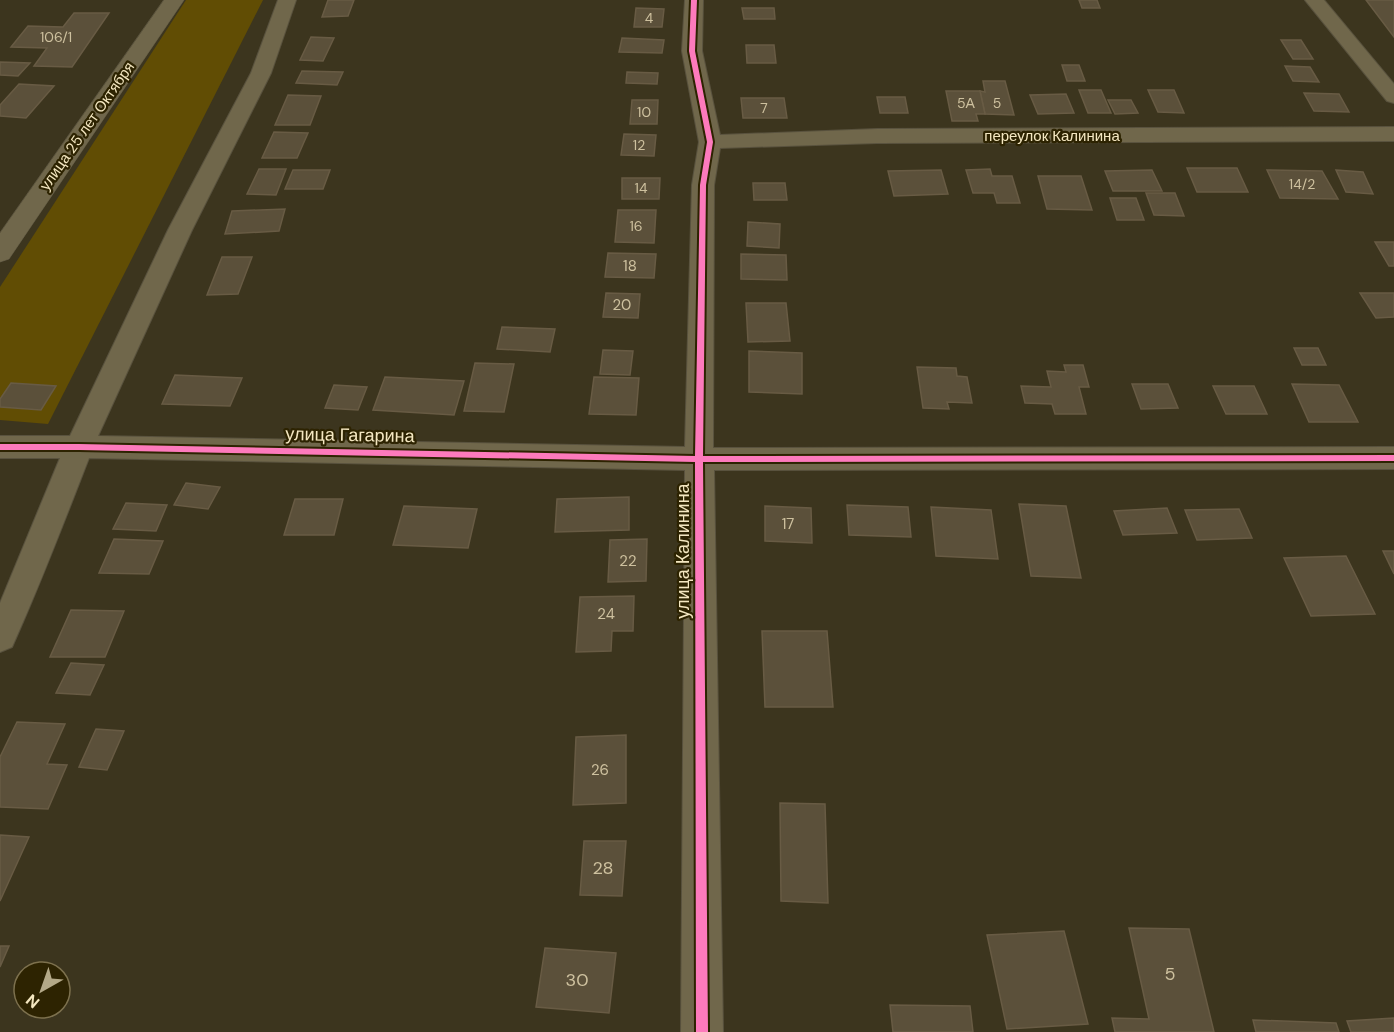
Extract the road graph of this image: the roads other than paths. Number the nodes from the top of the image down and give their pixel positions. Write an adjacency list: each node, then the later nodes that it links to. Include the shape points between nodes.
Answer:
1 (174, 0): 8 (street, улица 25 лет Октября)
2 (287, 0): 10 (street, via 261,74 180,230)
3 (694, 0): 7 (street, улица Калинина, via 692,51)
4 (1314, 0): 5 (street)
5 (1394, 98)
6 (1394, 134): 7 (street, переулок Калинина, via 877,136)
7 (710, 141): 12 (street, улица Калинина, via 703,185)
8 (0, 253)
9 (0, 447): 10 (street, улица Гагарина)
10 (79, 447): 12 (street, улица Гагарина); 13 (street)
11 (1394, 458): 12 (street, улица Гагарина)
12 (699, 459): 14 (street, улица Калинина)
13 (0, 637)
14 (702, 1032)

